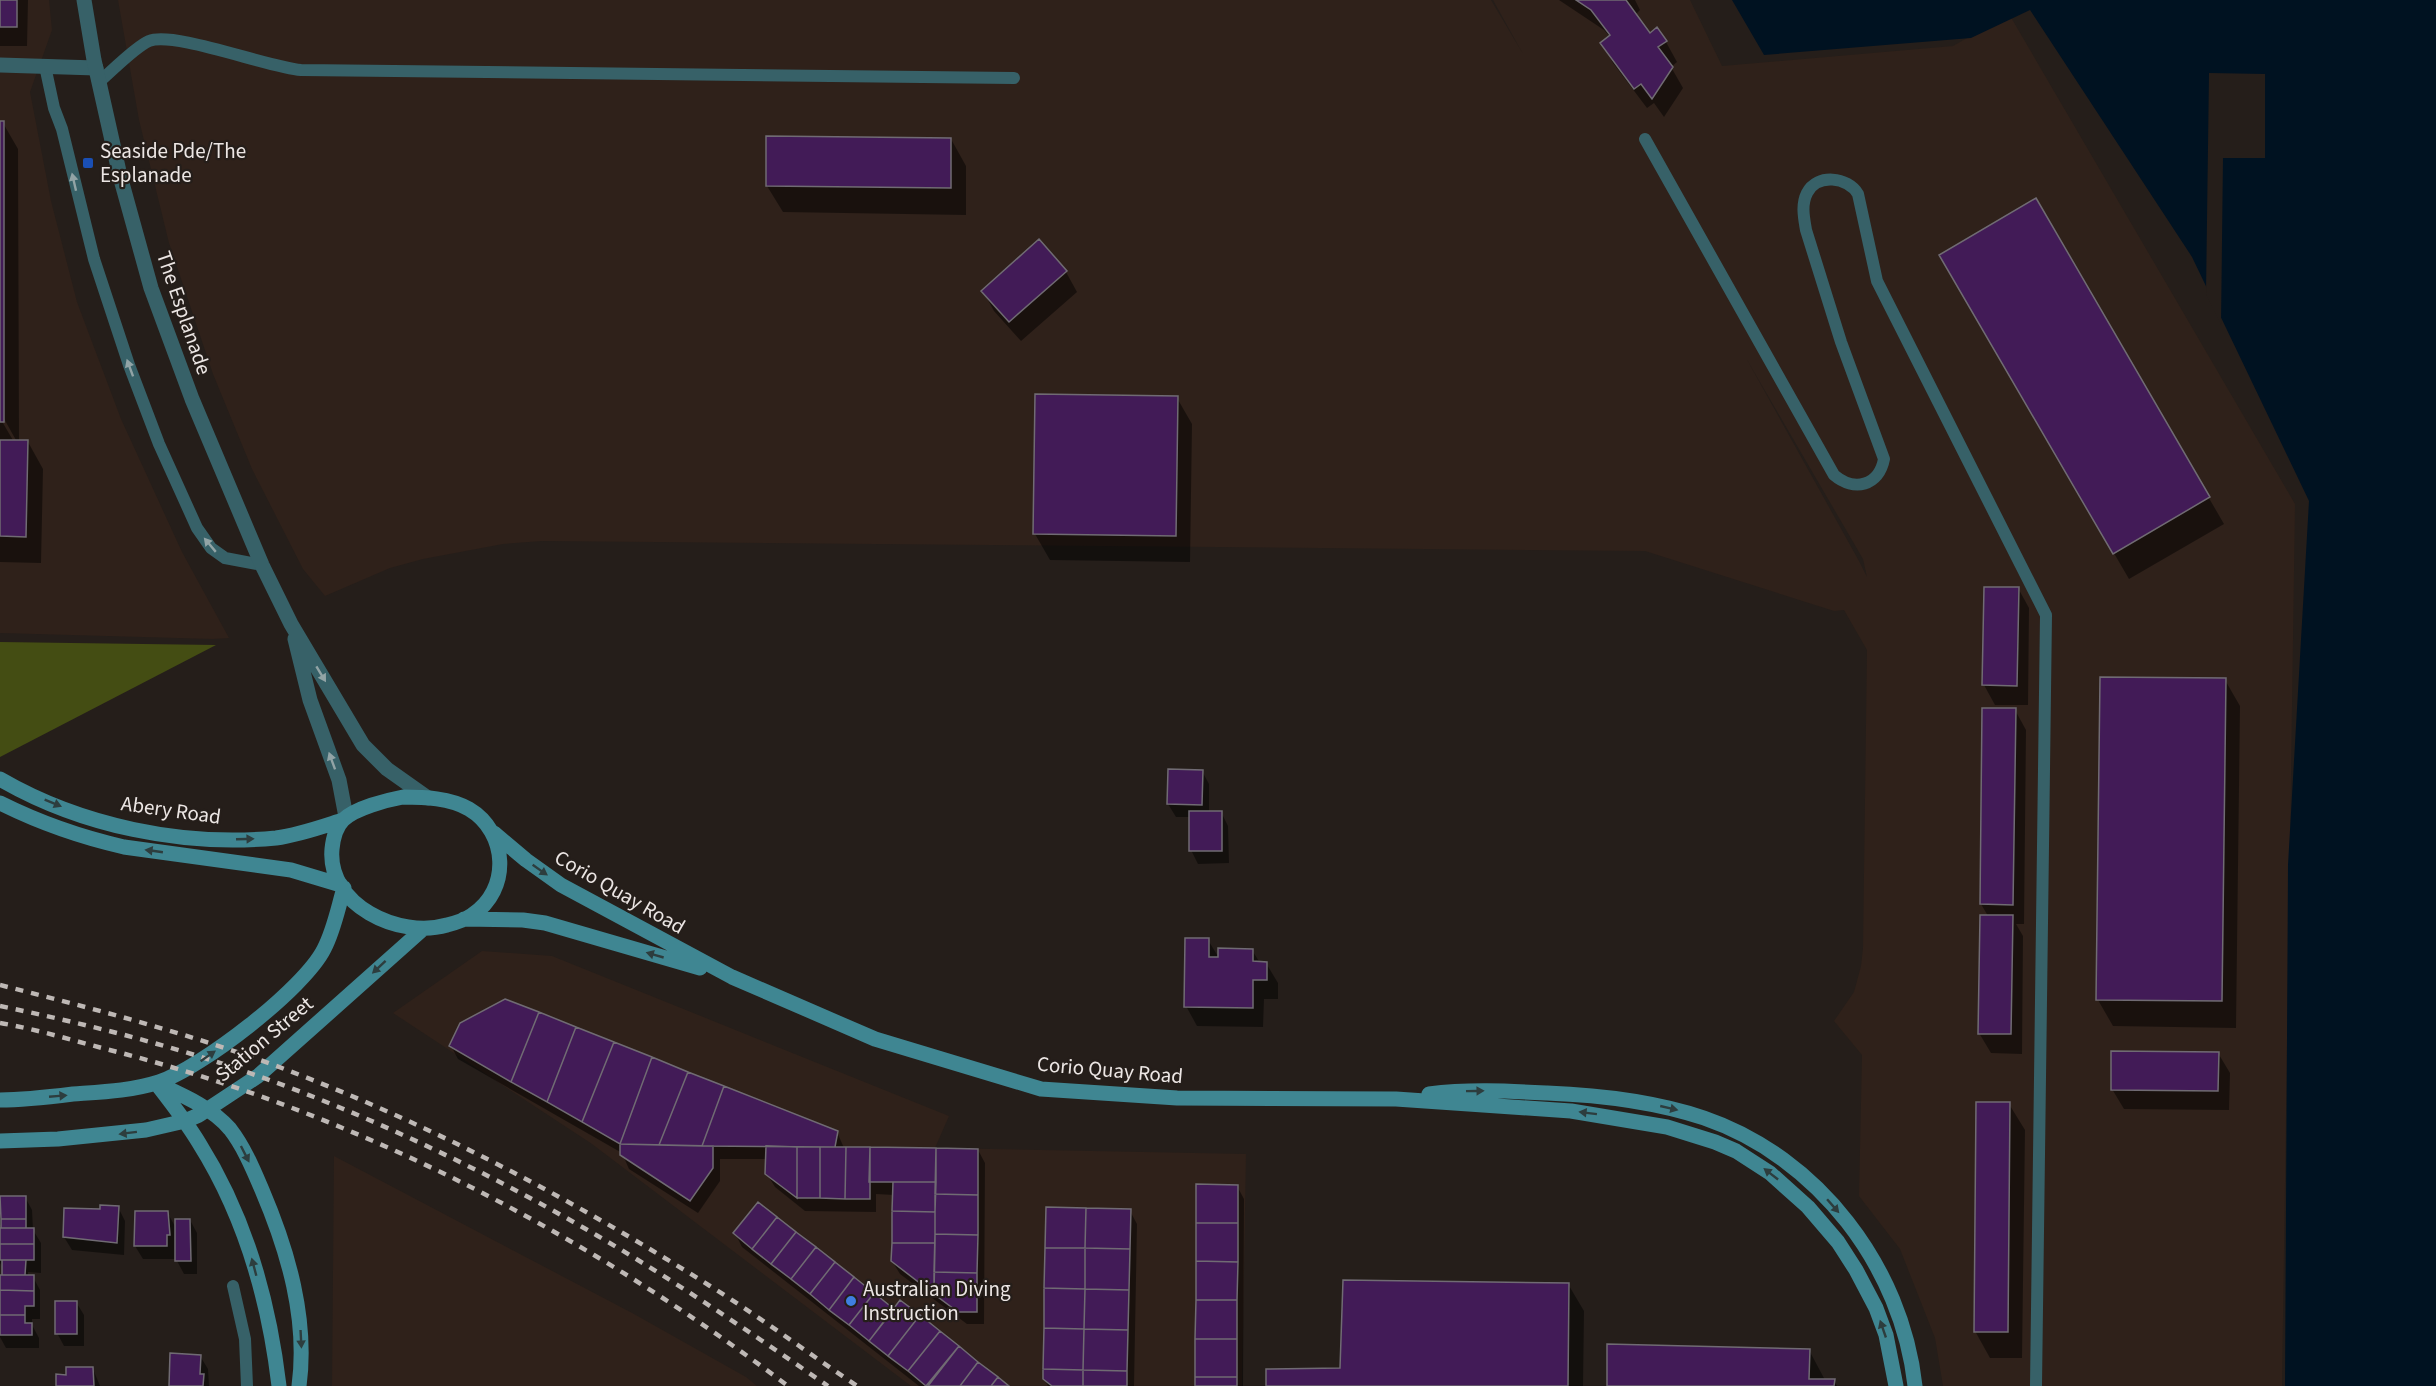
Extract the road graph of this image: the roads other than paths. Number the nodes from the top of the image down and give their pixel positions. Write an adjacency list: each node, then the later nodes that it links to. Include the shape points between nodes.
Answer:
1 (84, 0): 4 (street, The Esplanade)
2 (0, 65): 3 (street)
3 (45, 66): 4 (street); 7 (lane, one-way to 3, via 225,558 211,548 197,528 163,454 94,259)
4 (98, 75): 5 (lane, via 141,45 158,39 301,70); 7 (street, The Esplanade, via 120,176 151,288 192,399)
5 (1014, 78)
6 (1645, 139): 30 (lane, via 1834,476 1856,486 1875,479 1884,459 1841,342 1803,212 1807,193 1816,184 1837,180 1855,188 1877,281 2046,615)
7 (262, 565): 8 (street, The Esplanade)
8 (291, 624): 10 (street, The Esplanade, one-way to 10, via 363,745 387,769); 12 (street, The Esplanade, one-way to 8, via 339,780 310,700)
9 (0, 778): 12 (main road, Abery Road, one-way to 12, via 85,816 166,834 238,839 277,837)
10 (428, 798): 12 (main road, via 392,800); 13 (main road, via 470,809)
11 (0, 803): 14 (main road, Abery Road, one-way to 11, via 291,870 97,841 44,824)
12 (344, 819): 14 (main road, via 335,836 332,857)
13 (494, 833): 15 (main road, via 500,861 496,886 482,907); 17 (main road, Corio Quay Road, one-way to 17, via 561,885)
14 (342, 886): 16 (main road, via 361,906 388,923); 18 (main road, Station Street, one-way to 14, via 205,1058 304,976 324,950 336,919)
15 (464, 919): 16 (main road); 17 (main road, Corio Quay Road, one-way to 15, via 545,923)
16 (423, 929): 21 (main road, Station Street, one-way to 21, via 258,1076)
17 (732, 977): 19 (main road, Corio Quay Road, via 875,1039 1041,1089 1177,1098)
18 (156, 1083): 20 (main road, Station Street, one-way to 18, via 114,1091); 21 (main road); 22 (main road)
19 (1396, 1099): 28 (main road, Corio Quay Road, one-way to 19, via 1876,1308 1838,1242 1788,1188 1736,1151 1676,1129 1605,1115); 29 (main road, Corio Quay Road, one-way to 29, via 1482,1090 1605,1097 1679,1110 1759,1143 1809,1181 1866,1248 1896,1306)
20 (0, 1100)
21 (207, 1110): 22 (main road, Station Street); 27 (main road, one-way to 27, via 240,1143 278,1229 298,1311)
22 (185, 1121): 23 (main road, Station Street, one-way to 23, via 120,1134); 26 (main road, one-way to 22, via 266,1311 248,1244 221,1182)
23 (0, 1141)
24 (233, 1286): 25 (lane, via 245,1339)
25 (247, 1386)
26 (279, 1386)
27 (299, 1386)
28 (1896, 1386)
29 (1915, 1386)
30 (2036, 1386)

